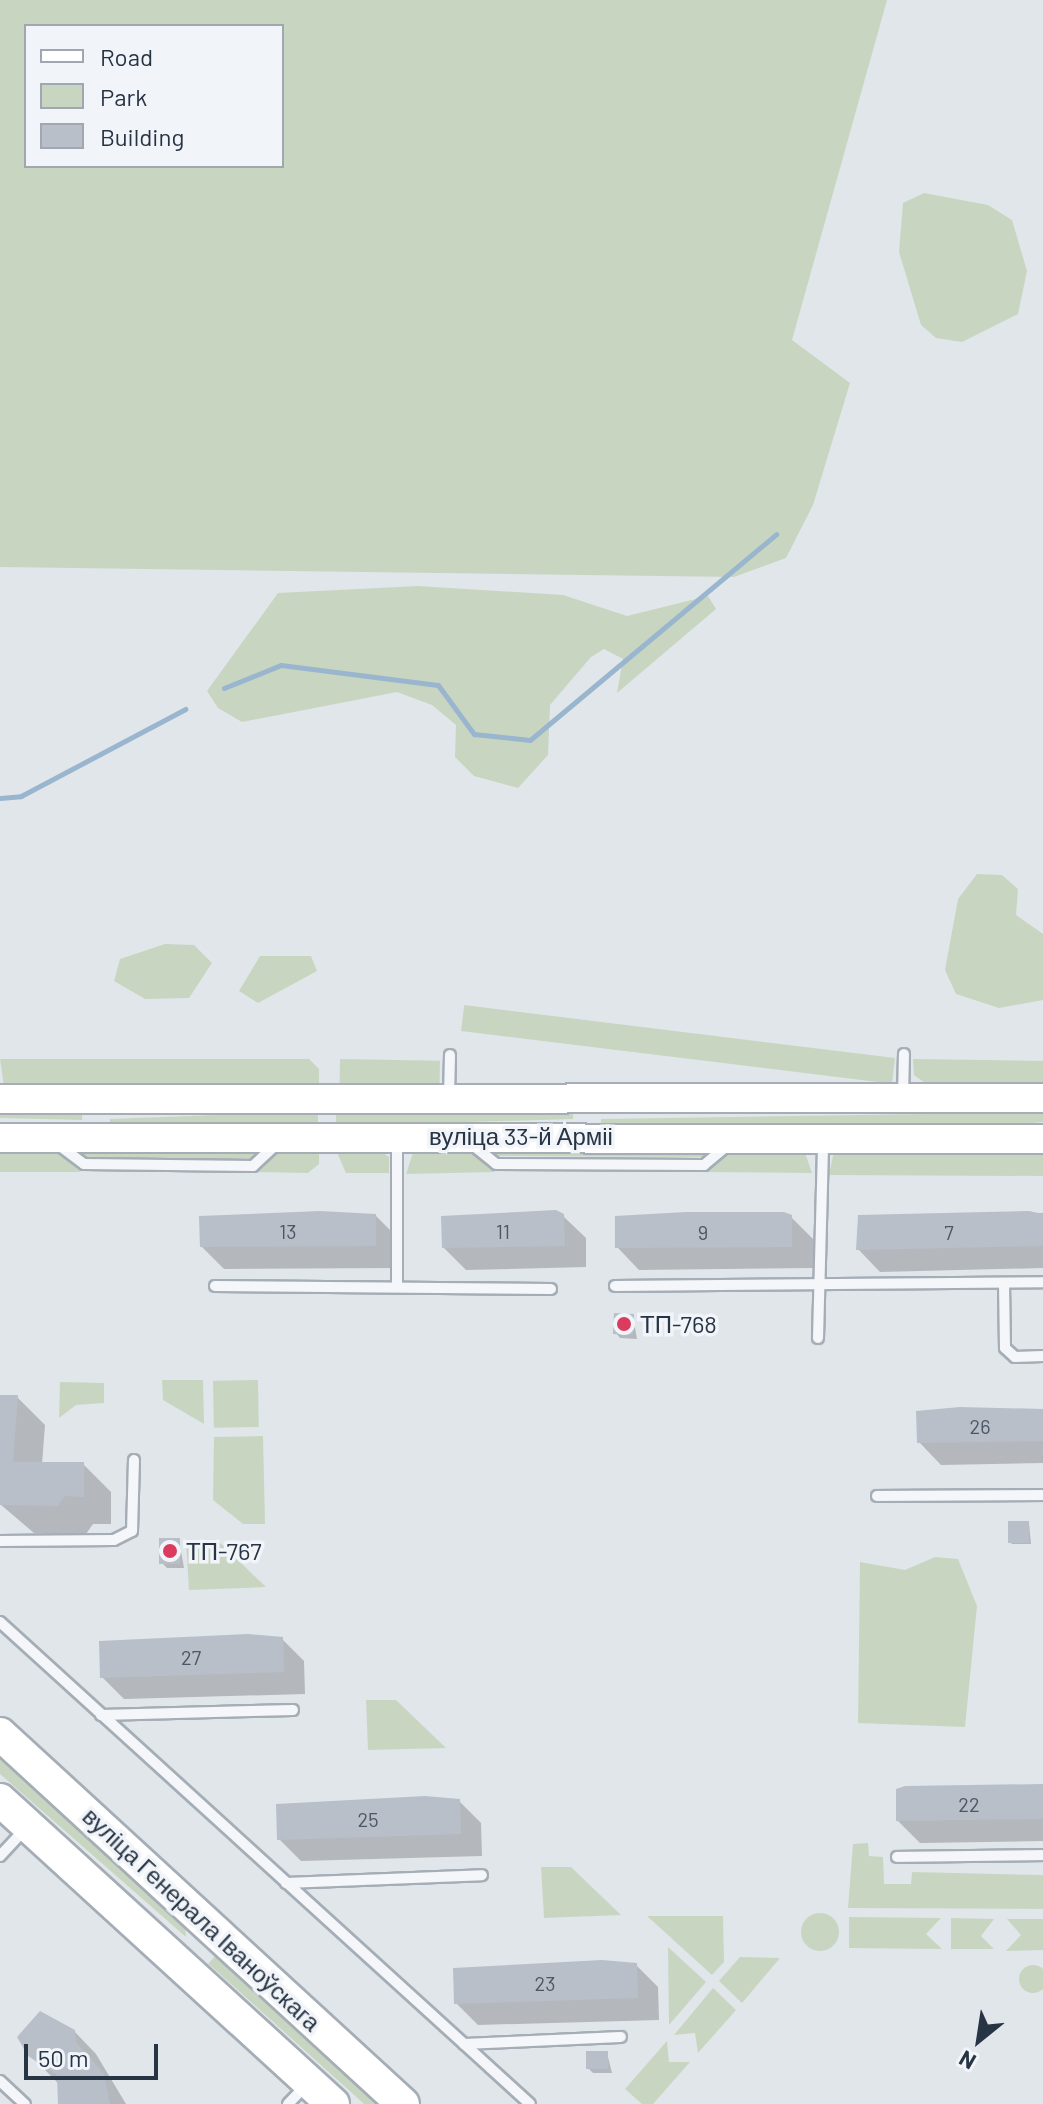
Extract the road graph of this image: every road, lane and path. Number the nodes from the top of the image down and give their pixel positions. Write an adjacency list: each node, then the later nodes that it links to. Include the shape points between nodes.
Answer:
1 (904, 1054): 6 (lane)
2 (450, 1055): 3 (lane)
3 (449, 1098): 7 (street, вуліца 33-й Арміі); 10 (street, вуліца 33-й Арміі)
4 (1043, 1098): 6 (street, вуліца 33-й Арміі)
5 (0, 1099): 9 (street, вуліца 33-й Арміі)
6 (903, 1099): 8 (street, вуліца 33-й Арміі)
7 (118, 1100): 9 (street, вуліца 33-й Арміі); 15 (street, via 101,1119)
8 (610, 1100): 10 (street, вуліца 33-й Арміі); 12 (street, via 593,1118)
9 (75, 1101): 14 (street, via 91,1118)
10 (567, 1101): 11 (street, via 581,1117)
11 (565, 1135): 12 (street, вуліца 33-й Арміі); 19 (street, вуліца 33-й Арміі)
12 (609, 1135): 16 (street, вуліца 33-й Арміі)
13 (823, 1135): 16 (street, вуліца 33-й Арміі); 21 (street, вуліца 33-й Арміі); 24 (lane)
14 (61, 1136): 15 (street, вуліца 33-й Арміі); 17 (lane, via 84,1164 253,1166); 20 (street, вуліца 33-й Арміі)
15 (117, 1136): 17 (street, вуліца 33-й Арміі)
16 (739, 1136): 19 (lane, via 704,1165 496,1164)
17 (285, 1137): 18 (street, вуліца 33-й Арміі)
18 (397, 1137): 19 (street, вуліца 33-й Арміі); 27 (lane)
19 (463, 1137)
20 (0, 1138)
21 (1043, 1139)
22 (1043, 1282): 23 (lane)
23 (1004, 1284): 24 (lane); 30 (lane, via 1005,1348 1015,1357)
24 (819, 1285): 26 (lane); 29 (lane)
25 (215, 1286): 27 (lane)
26 (615, 1286)
27 (397, 1287): 28 (lane)
28 (551, 1289)
29 (818, 1338)
30 (1043, 1356)
31 (134, 1460): 34 (lane, via 132,1531 114,1540)
32 (1043, 1495): 33 (lane)
33 (877, 1496)
34 (0, 1541)
35 (0, 1622): 37 (lane)
36 (293, 1710): 37 (lane)
37 (101, 1715): 45 (lane)
38 (0, 1734): 46 (main road, вуліца Генерала Іваноўскага)
39 (0, 1800): 40 (main road, вуліца Генерала Іваноўскага)
40 (28, 1826): 42 (lane); 48 (main road, вуліца Генерала Іваноўскага)
41 (1043, 1855): 43 (lane)
42 (0, 1856)
43 (897, 1857)
44 (482, 1875): 45 (lane)
45 (286, 1883): 51 (lane)
46 (197, 1913): 47 (main road, вуліца Генерала Іваноўскага); 48 (main road, via 194,1943)
47 (234, 1948): 49 (main road, via 221,1943 202,1950 195,1963); 56 (main road, вуліца Генерала Іваноўскага)
48 (163, 1949): 49 (main road, вуліца Генерала Іваноўскага)
49 (201, 1984): 53 (main road, вуліца Генерала Іваноўскага)
50 (621, 2037): 51 (lane)
51 (464, 2044): 57 (lane)
52 (0, 2081): 54 (lane)
53 (298, 2093): 55 (main road, вуліца Генерала Іваноўскага)
54 (25, 2104)
55 (333, 2104)
56 (403, 2104)
57 (530, 2104)

